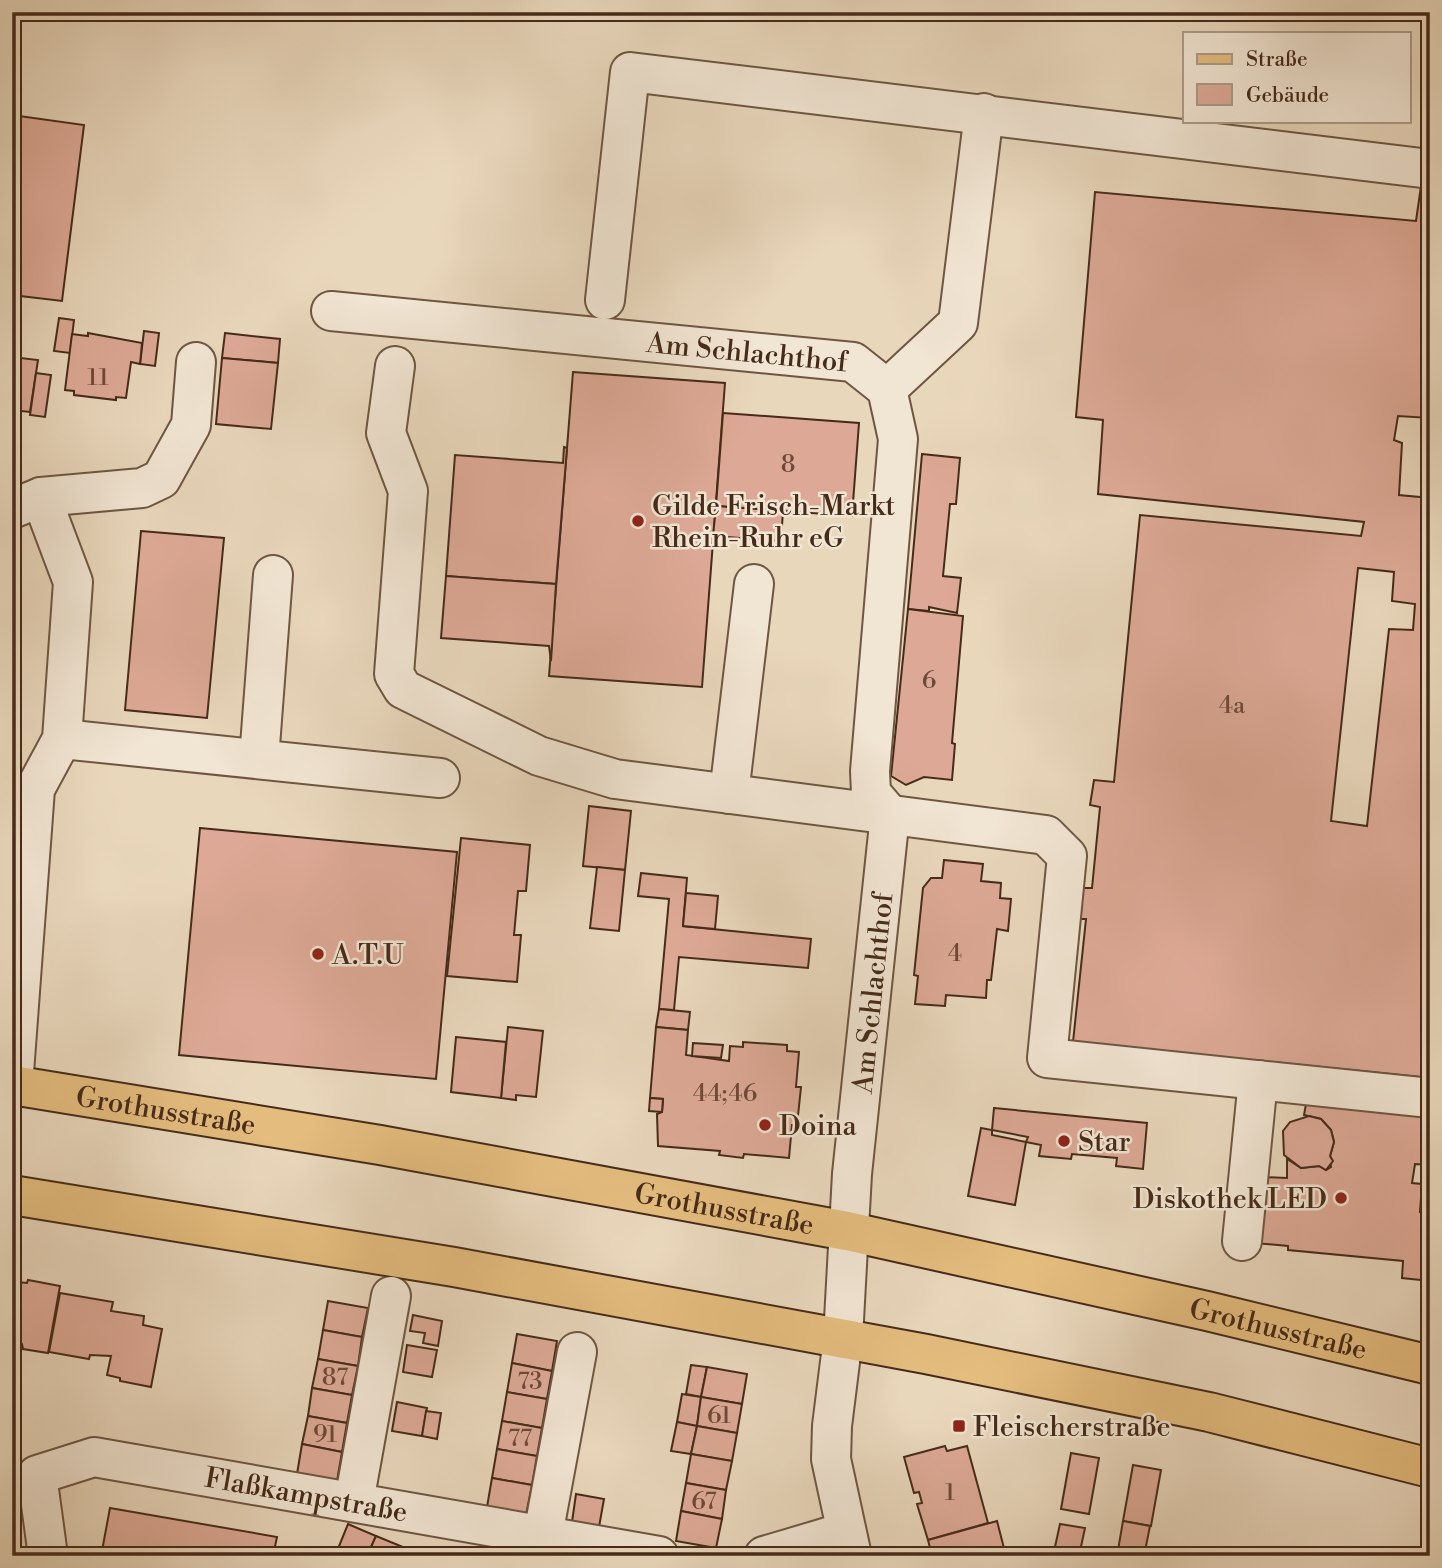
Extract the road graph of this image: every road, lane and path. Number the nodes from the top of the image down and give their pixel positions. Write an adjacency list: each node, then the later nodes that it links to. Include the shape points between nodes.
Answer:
1 (984, 113): 2 (street); 3 (street, via 630,72); 7 (street, via 958,323)
2 (1430, 169)
3 (605, 300)
4 (331, 311): 7 (street, Am Schlachthof, via 853,362)
5 (196, 362): 8 (street, via 191,425 161,479 142,488)
6 (395, 366): 14 (street, via 386,433 408,491 394,674 403,689 539,756 615,779)
7 (887, 389): 15 (street, via 898,439 870,771 871,793)
8 (27, 503): 11 (street, via 73,582)
9 (273, 575): 12 (street)
10 (754, 584): 14 (street)
11 (62, 739): 12 (street); 17 (street, via 35,789)
12 (259, 759): 13 (street)
13 (440, 778)
14 (729, 794): 15 (street)
15 (890, 815): 16 (street, via 1046,835 1067,856 1047,1058); 20 (street, Am Schlachthof)
16 (1258, 1080): 18 (street); 21 (street)
17 (13, 1085): 20 (main road, Grothusstraße, via 380,1144)
18 (1430, 1098)
19 (12, 1195): 23 (main road, via 454,1267)
20 (847, 1231): 23 (street, Am Schlachthof); 25 (main road, Grothusstraße)
21 (1242, 1241)
22 (391, 1296): 27 (street)
23 (842, 1338): 26 (main road, via 1209,1412); 29 (street, via 831,1459)
24 (578, 1352): 28 (street)
25 (1430, 1365)
26 (1430, 1468)
27 (354, 1502): 28 (street, Flaßkampstraße); 30 (street, Flaßkampstraße, via 94,1457 37,1475)
28 (543, 1535): 31 (street, Flaßkampstraße)
29 (848, 1544): 32 (street)
30 (48, 1556)
31 (659, 1556)
32 (764, 1556)

